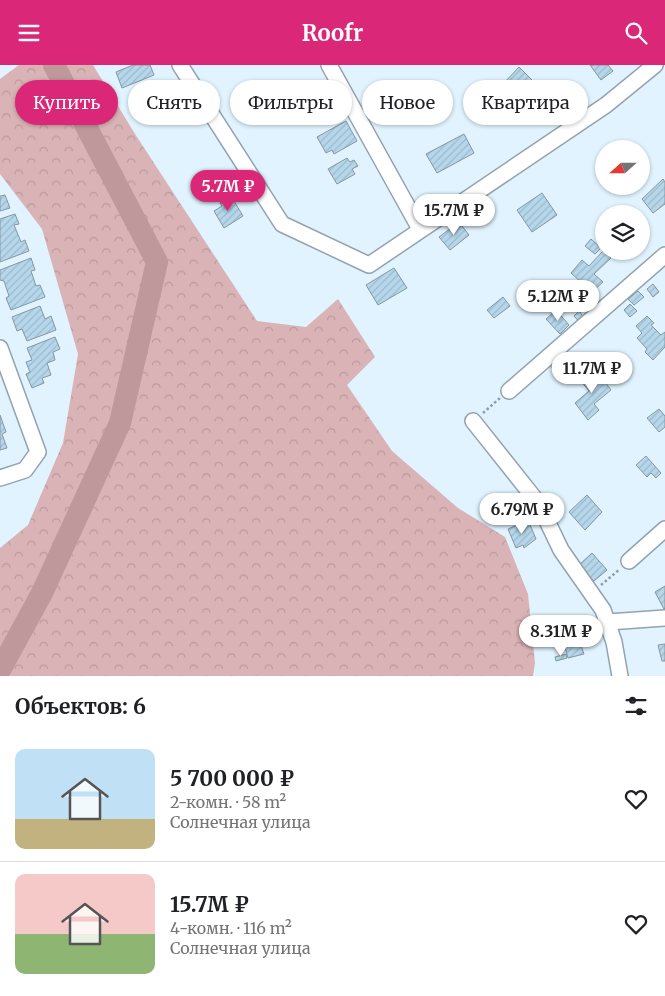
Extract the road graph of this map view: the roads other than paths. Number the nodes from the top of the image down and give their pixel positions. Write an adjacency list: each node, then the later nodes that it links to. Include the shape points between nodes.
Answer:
1 (180, 65): 4 (street, via 282,224 369,265)
2 (329, 65): 4 (street)
3 (655, 65): 4 (street, via 606,105)
4 (420, 229)
5 (665, 255): 7 (street)
6 (0, 348): 9 (street, via 38,452 25,470)
7 (509, 391)
8 (473, 421): 13 (street, via 538,504 561,550)
9 (0, 479)
10 (665, 529): 11 (street)
11 (628, 561)
12 (665, 618): 13 (street)
13 (608, 622): 14 (street)
14 (620, 676)

